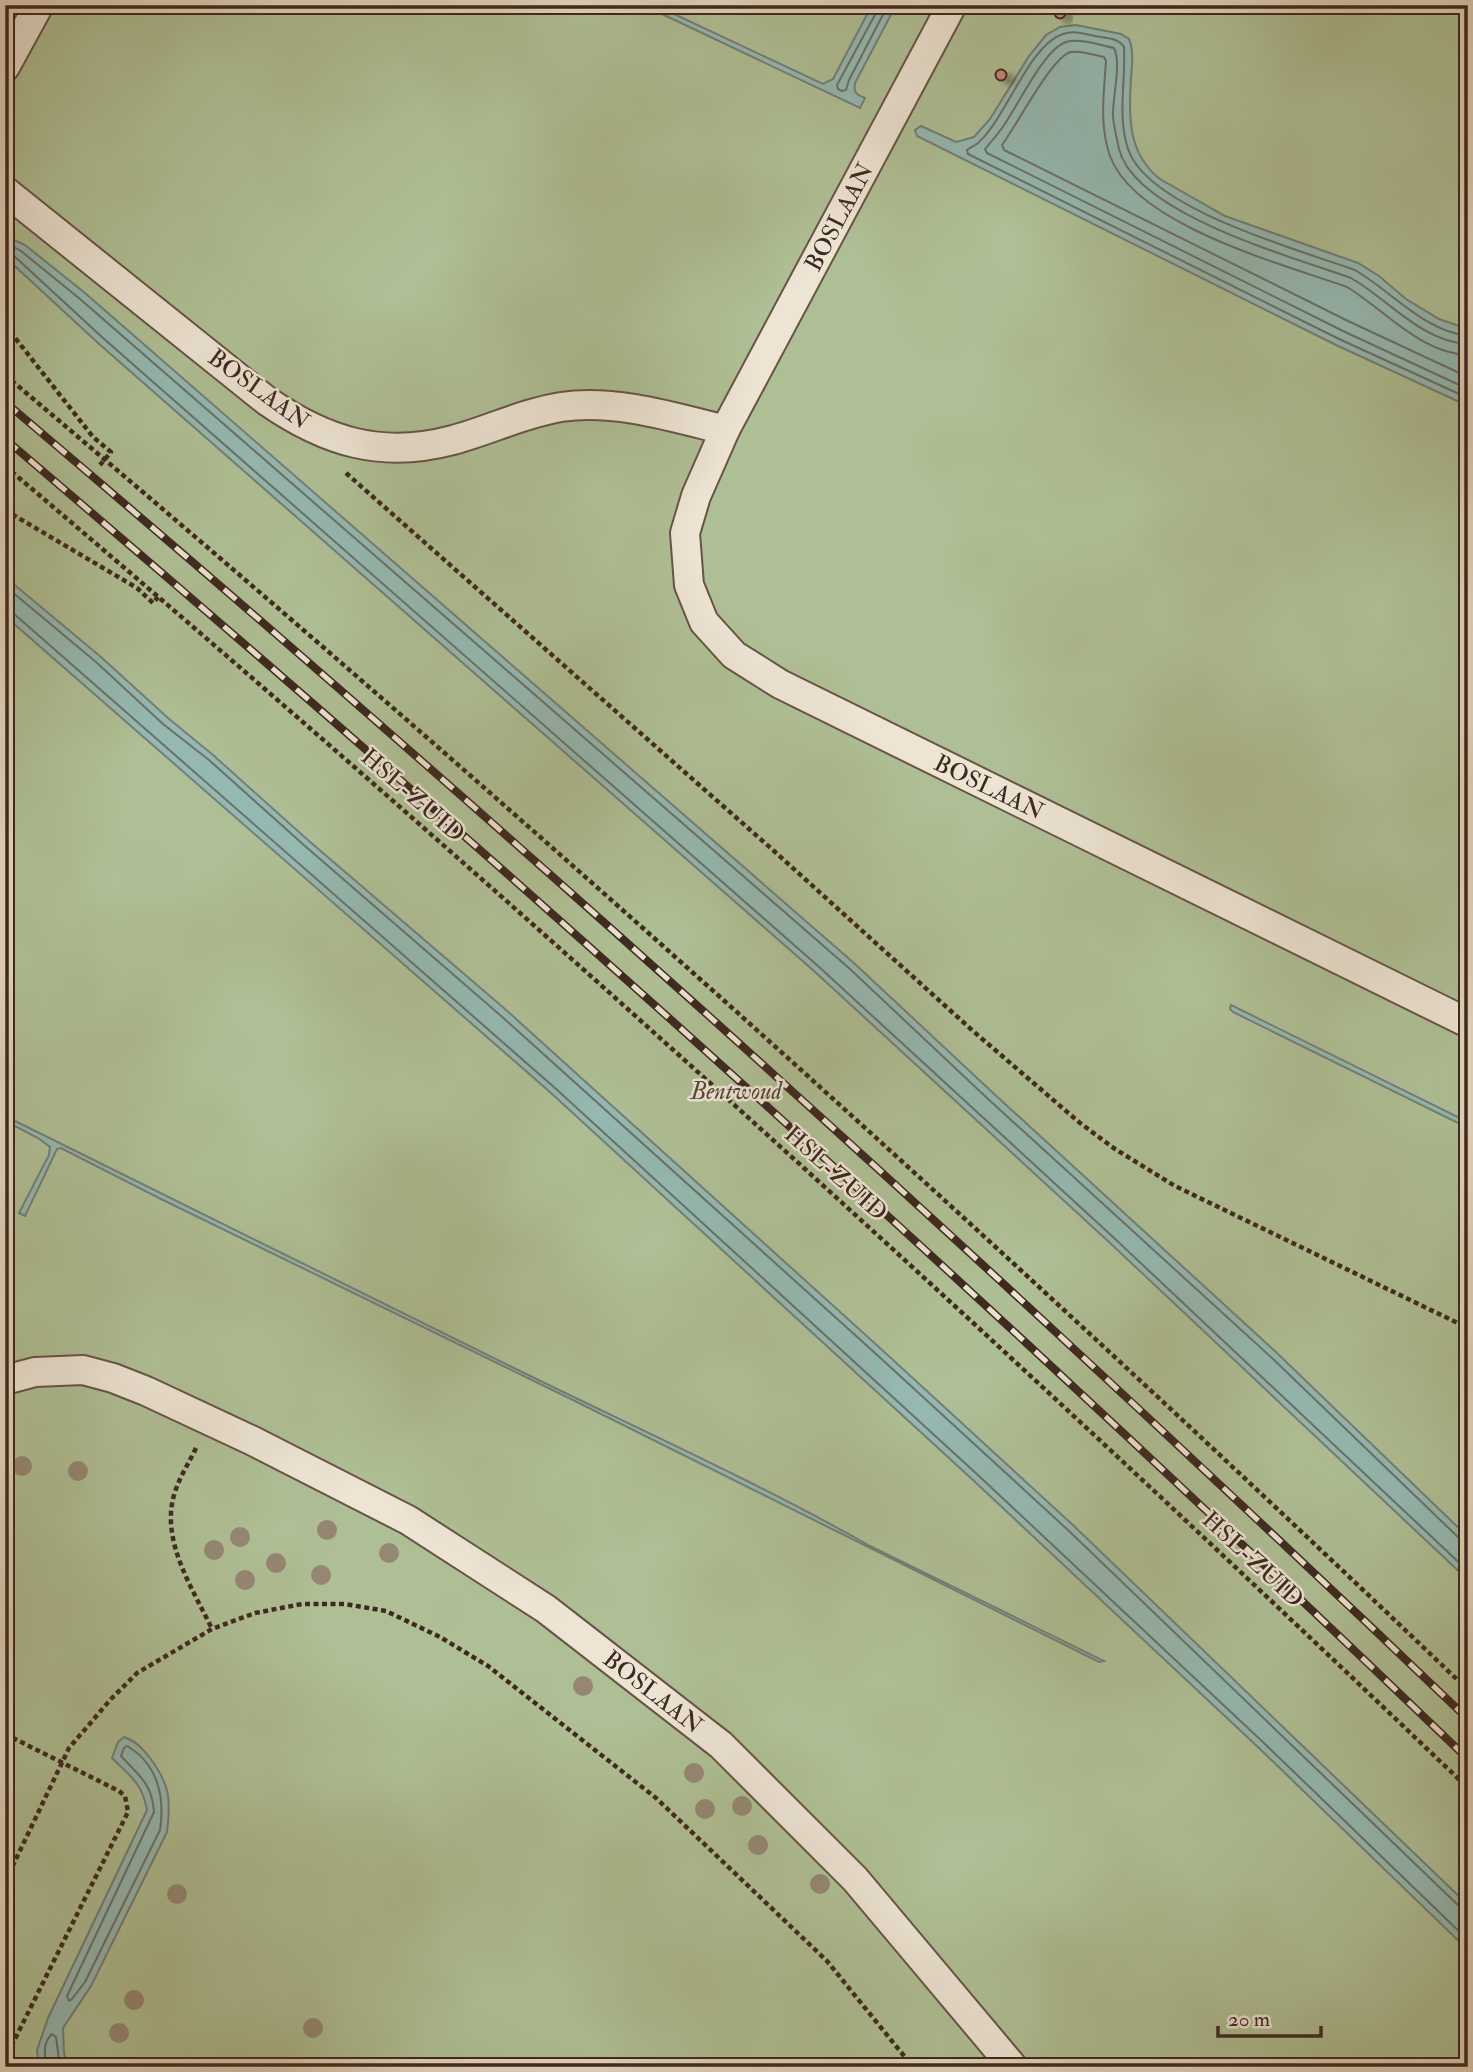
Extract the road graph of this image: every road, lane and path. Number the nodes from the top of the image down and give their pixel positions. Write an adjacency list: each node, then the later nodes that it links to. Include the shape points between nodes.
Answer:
1 (39, 5): 3 (street)
2 (952, 5): 7 (street, BOSLAAN)
3 (5, 67)
4 (5, 191): 7 (street, BOSLAAN, via 267,401 333,437 377,447 430,445 536,413 589,405 674,417)
5 (5, 325): 8 (path, via 93,437 111,452)
6 (5, 374): 8 (path)
7 (725, 430): 14 (street, BOSLAAN, via 685,533 689,585 704,622 734,655 780,684)
8 (105, 459): 9 (path); 19 (path, via 485,787 804,1072)
9 (100, 465)
10 (5, 466): 13 (path, HSL-ZUID)
11 (345, 473): 15 (path, via 1080,1123 1175,1186)
12 (5, 510): 13 (path, via 137,588 153,603)
13 (158, 597): 22 (path, HSL-ZUID, via 595,978 899,1254)
14 (1468, 1023)
15 (1468, 1328)
16 (5, 1381): 17 (street, BOSLAAN, via 35,1372 83,1370 146,1391)
17 (209, 1422): 18 (path, via 181,1475 171,1515 179,1559); 26 (street, BOSLAAN, via 408,1520 546,1609 721,1745 855,1879)
18 (212, 1629): 21 (path, via 137,1673 82,1732); 25 (path, via 255,1613 302,1604 345,1604 386,1611 440,1637 488,1667 656,1798 827,1961)
19 (1468, 1690)
20 (5, 1734): 21 (path)
21 (62, 1762): 23 (path); 24 (path, via 119,1791 125,1796 128,1812)
22 (1468, 1788)
23 (5, 1882)
24 (5, 2059)
25 (913, 2067)
26 (1013, 2067)

